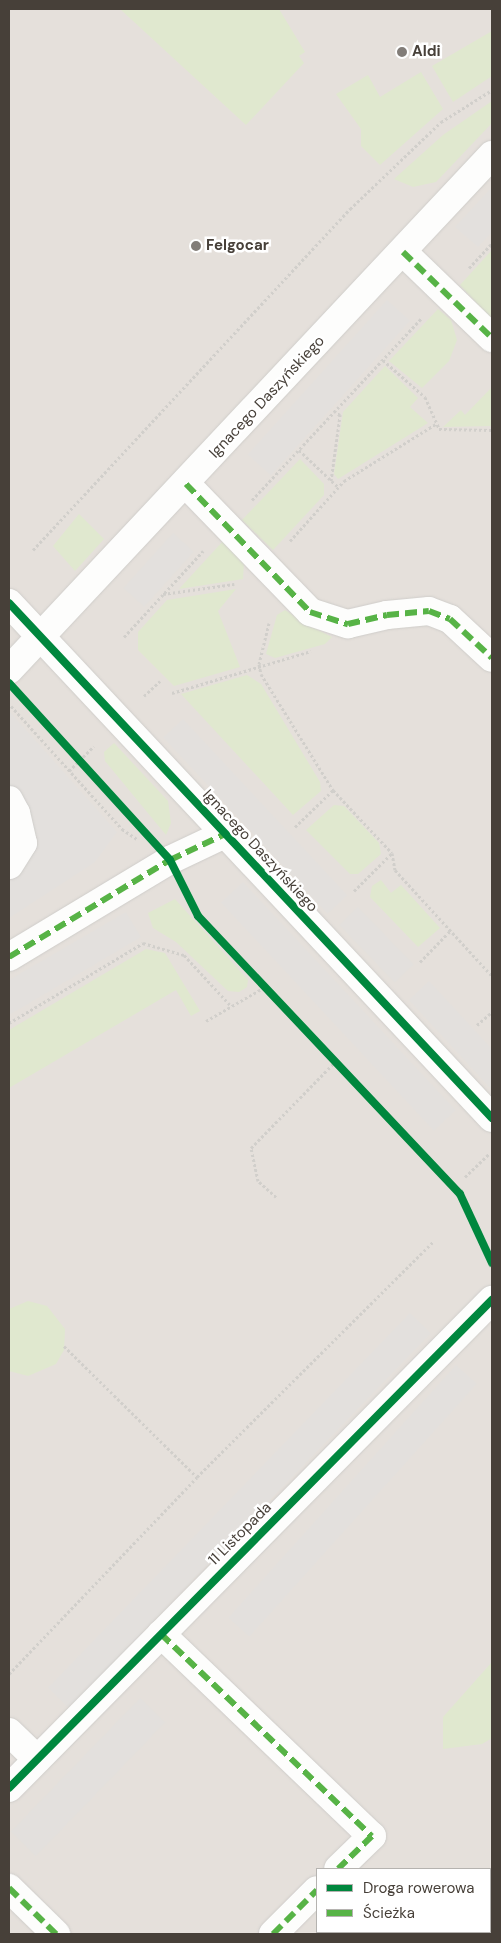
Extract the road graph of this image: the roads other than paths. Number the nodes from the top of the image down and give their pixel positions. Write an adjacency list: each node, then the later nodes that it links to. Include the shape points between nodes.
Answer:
1 (492, 155): 2 (street, Ignacego Daszyńskiego)
2 (403, 252): 3 (street); 4 (street, Ignacego Daszyńskiego)
3 (492, 338)
4 (186, 484): 6 (street, Ignacego Daszyńskiego); 7 (street, via 310,612 348,624 428,611 450,619)
5 (9, 603): 6 (street, Ignacego Daszyńskiego)
6 (41, 638): 8 (street); 10 (street, Ignacego Daszyńskiego)
7 (492, 658)
8 (9, 670)
9 (9, 800): 11 (street, via 16,813 23,843)
10 (225, 834): 12 (street, via 170,860); 13 (street, Ignacego Daszyńskiego)
11 (9, 865)
12 (9, 957)
13 (492, 1118)
14 (492, 1300): 15 (street, 11 Listopada)
15 (161, 1634): 17 (street, 11 Listopada); 19 (street, via 372,1836)
16 (9, 1732): 17 (street)
17 (37, 1759): 18 (street, 11 Listopada)
18 (9, 1788)
19 (339, 1868)
20 (9, 1888): 22 (street)
21 (316, 1891): 23 (street)
22 (56, 1934)
23 (273, 1934)

